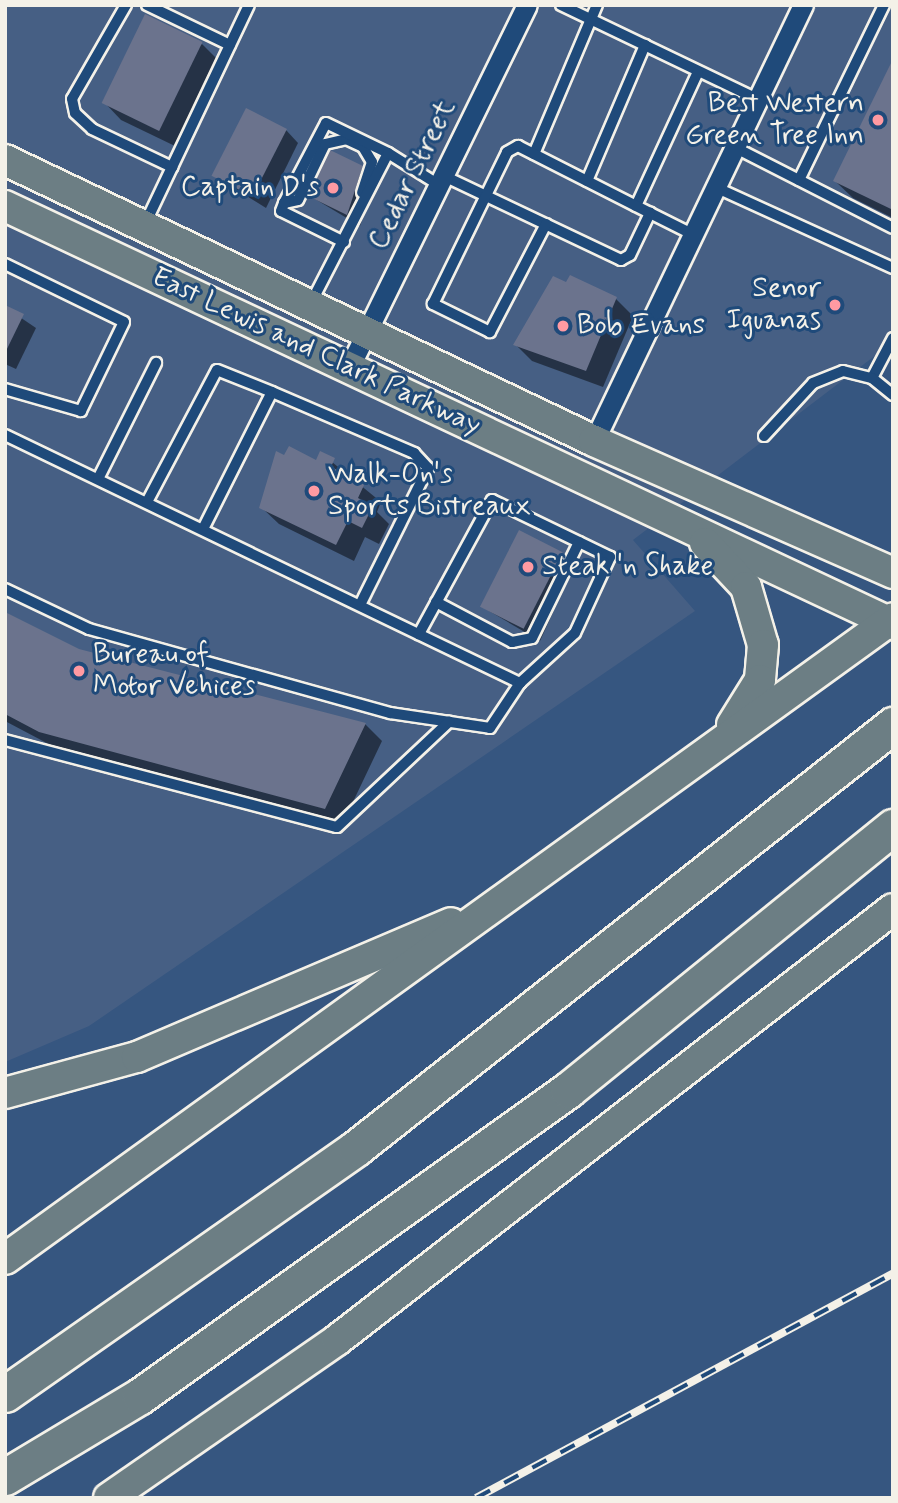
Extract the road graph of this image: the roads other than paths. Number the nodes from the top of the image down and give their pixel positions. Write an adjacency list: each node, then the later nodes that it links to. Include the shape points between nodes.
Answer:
1 (126, 5): 18 (lane, via 72,99 75,113 92,129)
2 (147, 5): 10 (lane)
3 (249, 5): 10 (lane)
4 (527, 5): 19 (street, Cedar Street)
5 (561, 5): 9 (lane)
6 (597, 5): 9 (lane)
7 (803, 5): 13 (street)
8 (884, 5): 20 (lane)
9 (592, 20): 11 (lane); 16 (lane)
10 (230, 45): 18 (lane)
11 (645, 46): 12 (lane); 21 (lane)
12 (698, 72): 13 (lane); 26 (lane)
13 (757, 99): 14 (street)
14 (734, 147): 20 (lane); 22 (street)
15 (388, 153): 19 (lane); 24 (lane, via 326,123); 28 (lane)
16 (534, 154): 21 (lane); 23 (lane, via 518,146 507,152)
17 (5, 160): 30 (main road, East Lewis and Clark Parkway)
18 (172, 167): 30 (lane)
19 (442, 180): 23 (lane); 37 (street, Cedar Street)
20 (799, 180): 31 (lane)
21 (587, 181): 26 (lane)
22 (715, 187): 32 (street); 35 (lane)
23 (485, 195): 29 (lane); 29 (lane, via 433,304 490,332)
24 (284, 203): 28 (lane, via 298,200 325,144 346,139 363,147 372,162 350,217); 33 (lane, via 281,211)
25 (5, 206): 40 (main road, East Lewis and Clark Parkway)
26 (636, 206): 27 (lane)
27 (650, 213): 29 (lane, via 630,256 621,260); 32 (lane)
28 (353, 224): 33 (lane)
29 (546, 224)
30 (144, 228): 36 (main road, East Lewis and Clark Parkway)
31 (893, 228)
32 (692, 234): 47 (street)
33 (344, 242): 36 (lane)
34 (5, 264): 42 (lane, via 124,322 81,411)
35 (893, 268)
36 (309, 308): 37 (main road, East Lewis and Clark Parkway)
37 (366, 335): 40 (street, Cedar Street); 47 (main road, East Lewis and Clark Parkway)
38 (893, 338): 41 (lane)
39 (156, 363): 48 (lane)
40 (349, 368): 50 (main road, East Lewis and Clark Parkway)
41 (872, 378): 44 (lane); 46 (lane, via 843,371 813,383)
42 (5, 389)
43 (272, 392): 49 (lane, via 217,369); 51 (lane); 56 (lane, via 414,453 428,468)
44 (893, 395)
45 (5, 435): 48 (lane)
46 (764, 436)
47 (594, 441): 53 (main road, East Lewis and Clark Parkway)
48 (99, 479): 49 (lane)
49 (147, 502): 51 (lane)
50 (690, 528): 57 (main road, East Lewis and Clark Parkway); 62 (main road, via 746,587 762,635 760,680)
51 (203, 529): 56 (lane)
52 (579, 542): 55 (lane, via 492,500); 55 (lane, via 532,638 512,642); 59 (lane, via 610,557 575,633)
53 (893, 573)
54 (5, 589): 60 (lane, via 89,629 390,713)
55 (436, 602): 58 (lane)
56 (360, 605): 58 (lane)
57 (891, 621): 62 (main road)
58 (419, 634): 59 (lane)
59 (520, 683): 60 (lane, via 490,728)
60 (449, 722): 63 (lane, via 337,827)
61 (893, 725): 69 (highway, via 356,1148)
62 (722, 737): 65 (main road)
63 (5, 740)
64 (893, 827): 70 (highway, via 568,1090 140,1396)
65 (509, 897): 67 (main road, via 137,1057); 68 (main road)
66 (893, 909): 71 (main road, via 337,1340)
67 (5, 1093)
68 (5, 1259)
69 (5, 1394)
70 (5, 1477)
71 (109, 1498)

